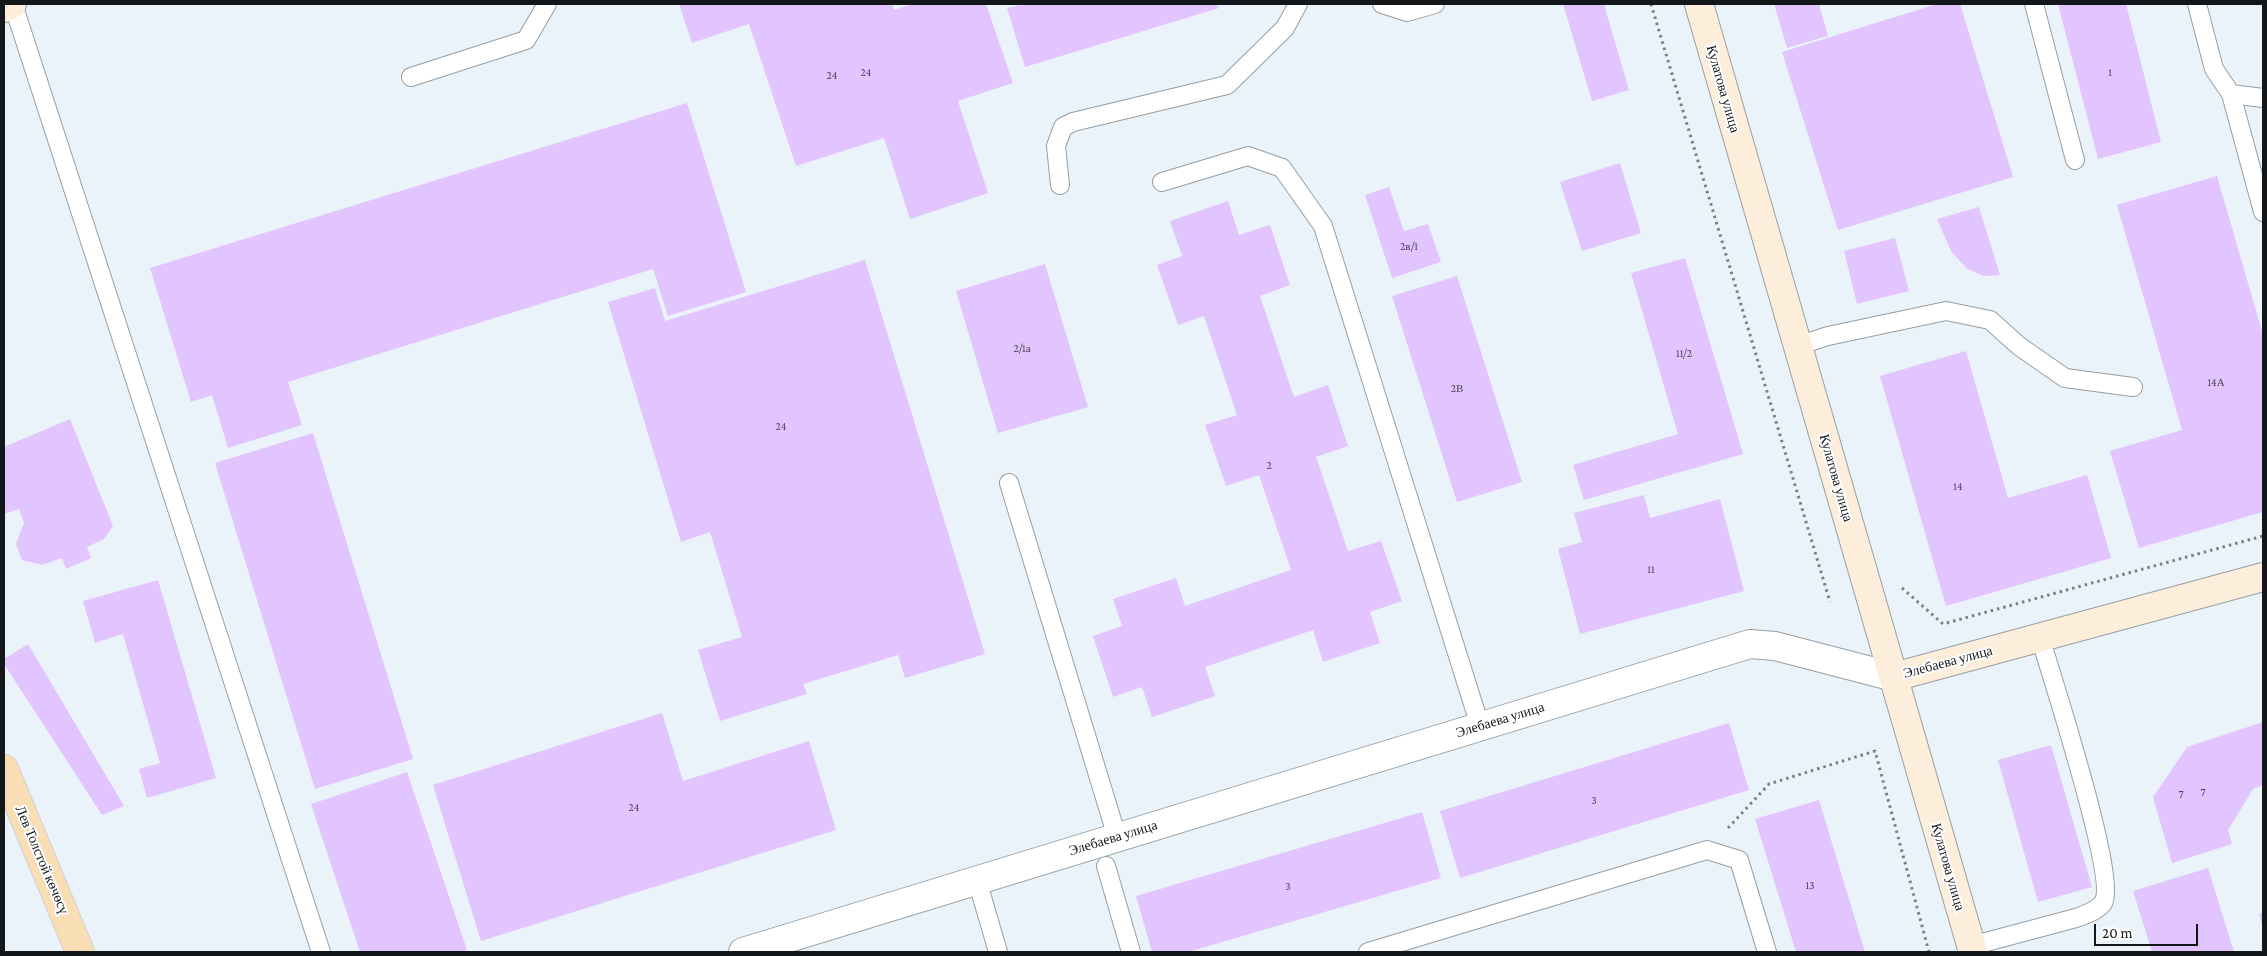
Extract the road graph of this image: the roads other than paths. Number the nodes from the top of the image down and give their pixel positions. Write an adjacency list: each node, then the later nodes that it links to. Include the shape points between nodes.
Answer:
1 (12, 4): 9 (main road); 31 (lane)
2 (547, 4): 10 (lane, via 526,40)
3 (1298, 4): 15 (lane, via 1285,28 1227,85 1063,127 1056,146)
4 (1382, 4): 5 (lane, via 1407,12)
5 (1435, 4)
6 (1698, 4): 17 (main road, Кулатова улица)
7 (2034, 4): 13 (lane)
8 (2196, 4): 11 (lane, via 2214,69)
9 (4, 8)
10 (410, 77)
11 (2231, 94): 12 (lane); 16 (lane)
12 (2263, 98)
13 (2075, 160)
14 (1162, 182): 23 (lane, via 1248,156 1282,168 1324,226)
15 (1060, 185)
16 (2263, 212)
17 (1798, 346): 18 (lane, via 1828,336 1946,311 1990,320 2019,346 2065,378); 22 (main road, Кулатова улица)
18 (2133, 387)
19 (1010, 483): 25 (lane)
20 (2263, 577): 21 (main road, Элебаева улица)
21 (2040, 637): 22 (main road, Элебаева улица); 29 (lane, via 2100,845 2106,892 2103,903 2092,912)
22 (1894, 677): 23 (street, Элебаева улица, via 1775,646 1750,644); 29 (main road, Кулатова улица)
23 (1480, 726): 25 (street, Элебаева улица)
24 (4, 769): 30 (main road, Лев Толстой көчөсү)
25 (1117, 837): 27 (street, Элебаева улица)
26 (1106, 866): 34 (lane)
27 (977, 880): 28 (street, Элебаева улица); 33 (lane)
28 (774, 948): 32 (street, Элебаева улица)
29 (1972, 949)
30 (80, 952)
31 (321, 952)
32 (743, 952)
33 (998, 952)
34 (1131, 952)
35 (1368, 952): 36 (lane, via 1707,850 1739,860)
36 (1766, 952)

